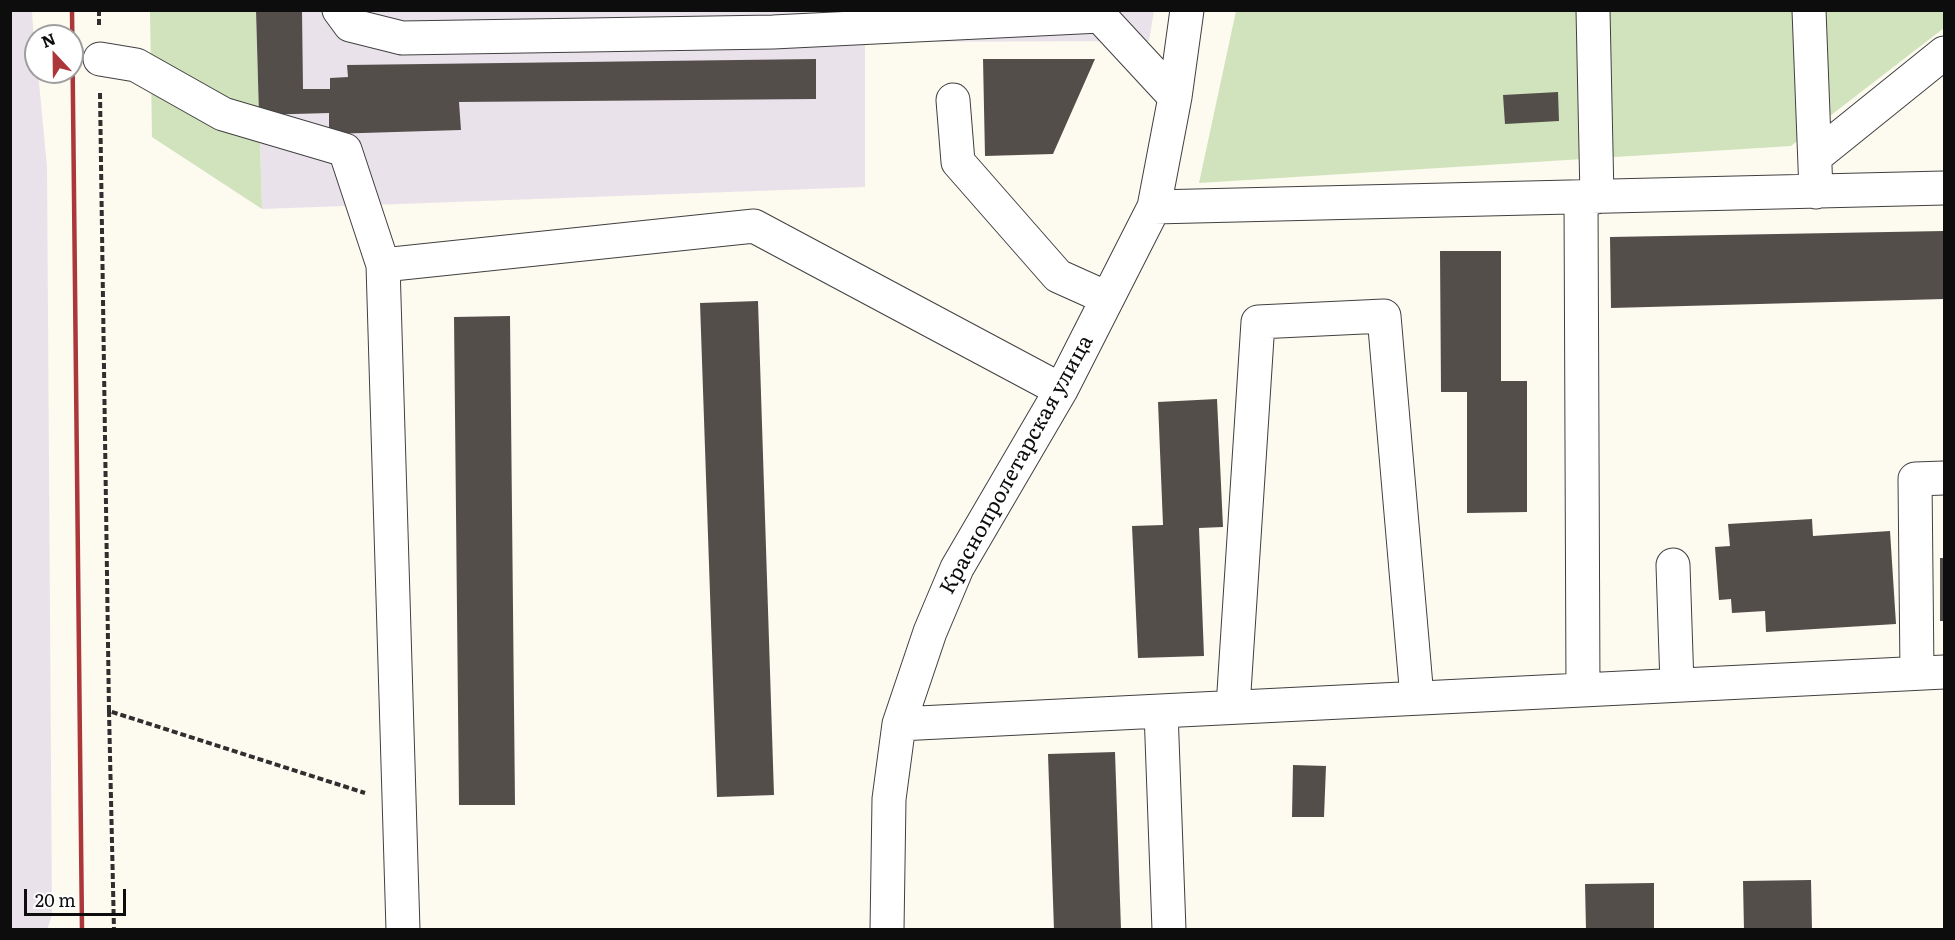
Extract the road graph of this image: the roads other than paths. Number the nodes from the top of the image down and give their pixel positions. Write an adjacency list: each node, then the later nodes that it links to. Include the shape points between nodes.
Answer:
1 (339, 10): 5 (street, via 350,25 402,38)
2 (1187, 10): 8 (street, Краснопролетарская улица)
3 (1593, 10): 13 (street)
4 (1809, 10): 10 (street)
5 (773, 21): 8 (street, via 1100,16)
6 (1944, 52): 10 (street)
7 (100, 59): 15 (street, via 136,65 223,114 345,150)
8 (1175, 97): 14 (street, Краснопролетарская улица)
9 (953, 100): 16 (street, via 958,162 1058,276)
10 (1815, 157): 12 (street)
11 (1944, 188): 12 (street)
12 (1816, 192): 13 (street)
13 (1589, 197): 14 (street); 22 (street)
14 (1154, 207): 16 (street, Краснопролетарская улица)
15 (383, 266): 17 (street, via 754,226); 27 (street)
16 (1107, 298): 17 (street, Краснопролетарская улица)
17 (1061, 390): 26 (street, Краснопролетарская улица, via 957,568 930,632)
18 (1944, 477): 20 (street, via 1916,479)
19 (1673, 565): 21 (street)
20 (1931, 673): 21 (street)
21 (1677, 685): 22 (street)
22 (1583, 690): 23 (street)
23 (1417, 698): 24 (street); 24 (street, via 1384,316 1258,322)
24 (1233, 707): 25 (street)
25 (1161, 711): 26 (street); 29 (street)
26 (899, 724): 28 (street, Краснопролетарская улица, via 889,799)
27 (404, 930)
28 (887, 930)
29 (1169, 930)

